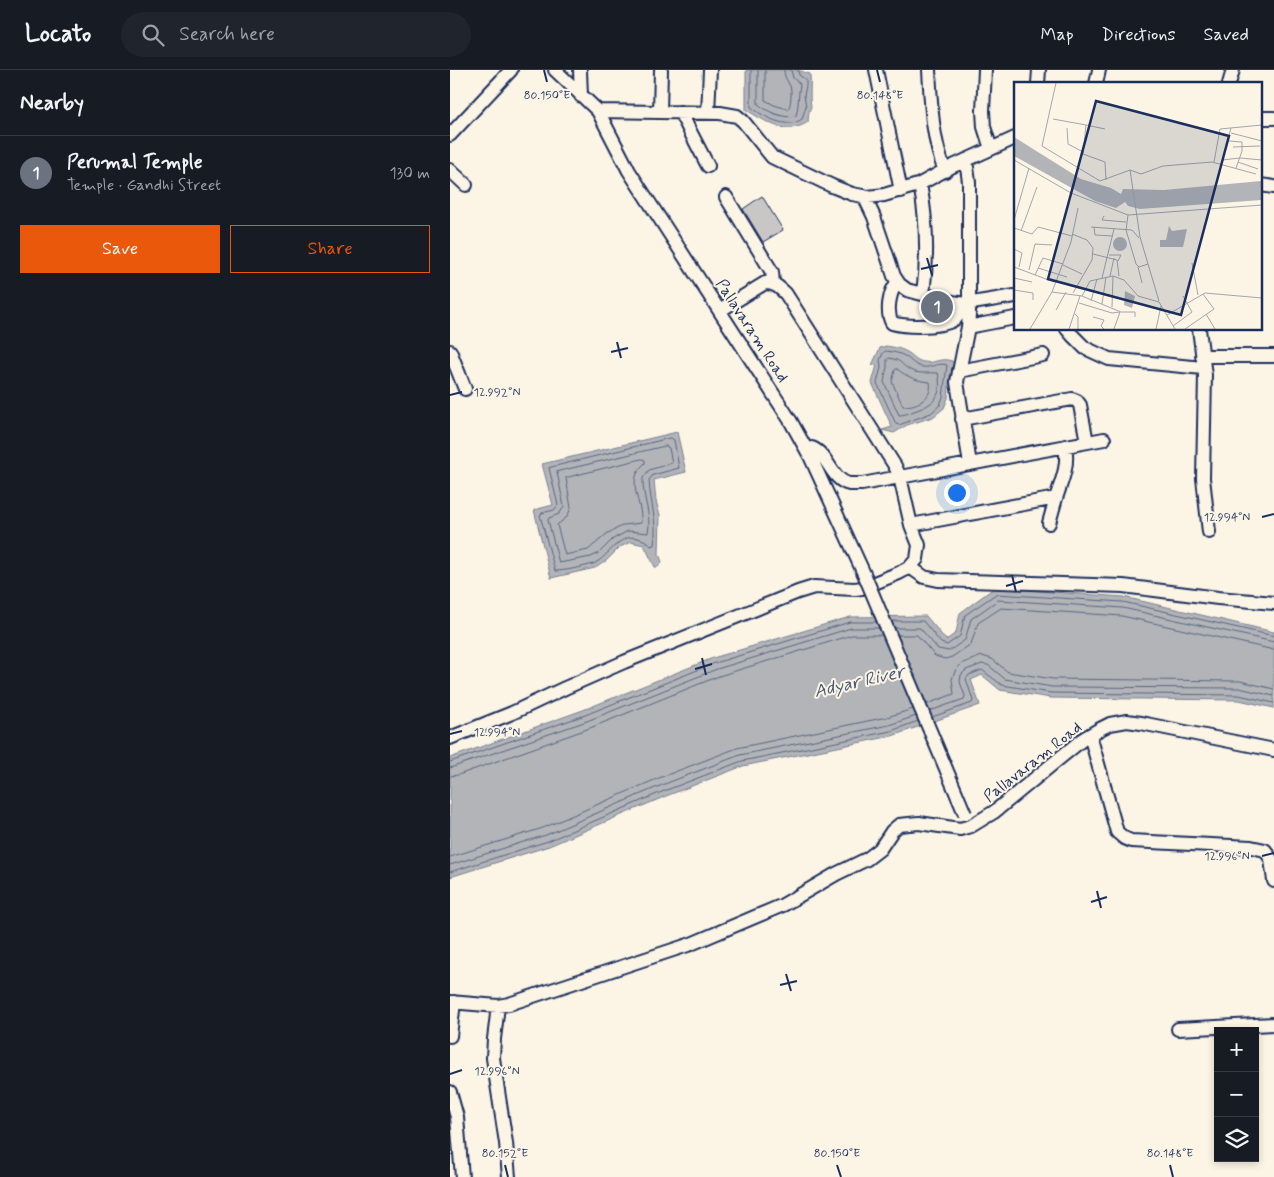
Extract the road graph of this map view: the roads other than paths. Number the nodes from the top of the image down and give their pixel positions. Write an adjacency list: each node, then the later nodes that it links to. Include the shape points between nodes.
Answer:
1 (511, 70): 14 (street)
2 (555, 70): 9 (street)
3 (580, 70): 9 (street)
4 (661, 70): 11 (street)
5 (710, 70): 13 (street)
6 (876, 70): 23 (street)
7 (929, 70): 20 (street, via 936,138)
8 (985, 70): 16 (street, via 983,119)
9 (581, 96): 10 (street)
10 (598, 111): 11 (street); 31 (street, Pallavaram Road, via 629,171)
11 (660, 112): 12 (street)
12 (680, 112): 13 (street); 18 (street)
13 (708, 113): 24 (street, via 737,116 772,157 832,186)
14 (450, 135)
15 (1014, 138): 16 (street)
16 (991, 149): 17 (street)
17 (966, 160): 20 (street); 30 (street, via 969,182)
18 (708, 166)
19 (450, 170): 21 (street)
20 (945, 171): 22 (street)
21 (466, 184)
22 (920, 184): 23 (street); 28 (street, via 926,233)
23 (901, 191): 24 (street)
24 (864, 196): 26 (street)
25 (726, 197): 27 (street, via 772,272)
26 (898, 282): 28 (street, via 907,290); 30 (street, via 892,292 889,318 892,323 944,324 954,320)
27 (773, 283): 31 (street, via 765,283); 48 (street, via 786,294)
28 (923, 294): 30 (street)
29 (1014, 296): 30 (street)
30 (966, 304): 33 (street)
31 (721, 310): 46 (street, Pallavaram Road)
32 (1014, 318): 33 (street)
33 (968, 327): 40 (street)
34 (1068, 330): 39 (street, via 1085,348 1109,359)
35 (1199, 330): 39 (street)
36 (450, 351): 41 (street)
37 (1043, 355): 40 (street)
38 (1274, 356): 39 (street)
39 (1203, 362): 52 (street, via 1203,478)
40 (959, 372): 42 (street, via 957,392)
41 (465, 389)
42 (962, 419): 44 (street, via 1072,399 1080,405); 47 (street)
43 (1104, 439): 44 (street)
44 (1087, 442): 45 (street)
45 (1065, 446): 47 (street); 49 (street, via 1066,465)
46 (807, 450): 48 (street, via 818,451 837,477 848,484); 58 (street, Pallavaram Road, bridge, via 865,576)
47 (970, 464): 48 (street)
48 (900, 477): 51 (street)
49 (1056, 498): 50 (street); 51 (street)
50 (1049, 523)
51 (911, 525): 53 (street, via 919,552)
52 (1209, 532)
53 (910, 567): 54 (street, via 924,577 938,580 1123,586); 56 (street, via 854,590 825,586 798,592 624,662 512,714)
54 (1274, 603)
55 (1090, 735): 57 (street, Pallavaram Road, via 1110,724 1127,721); 58 (street, Pallavaram Road, via 994,812); 59 (street, via 1112,818 1117,832 1124,838 1251,847 1265,850)
56 (450, 738)
57 (1274, 750)
58 (971, 826): 62 (street, via 960,829 919,823 899,825 880,849 867,859 783,906 691,944)
59 (1272, 859): 60 (street)
60 (1274, 881)
61 (452, 1002): 62 (street); 65 (street)
62 (498, 1006): 68 (street, via 494,1058)
63 (1274, 1024): 64 (street)
64 (1178, 1029)
65 (450, 1030)
66 (450, 1092): 67 (street, via 457,1117)
67 (462, 1177)
68 (509, 1177)

